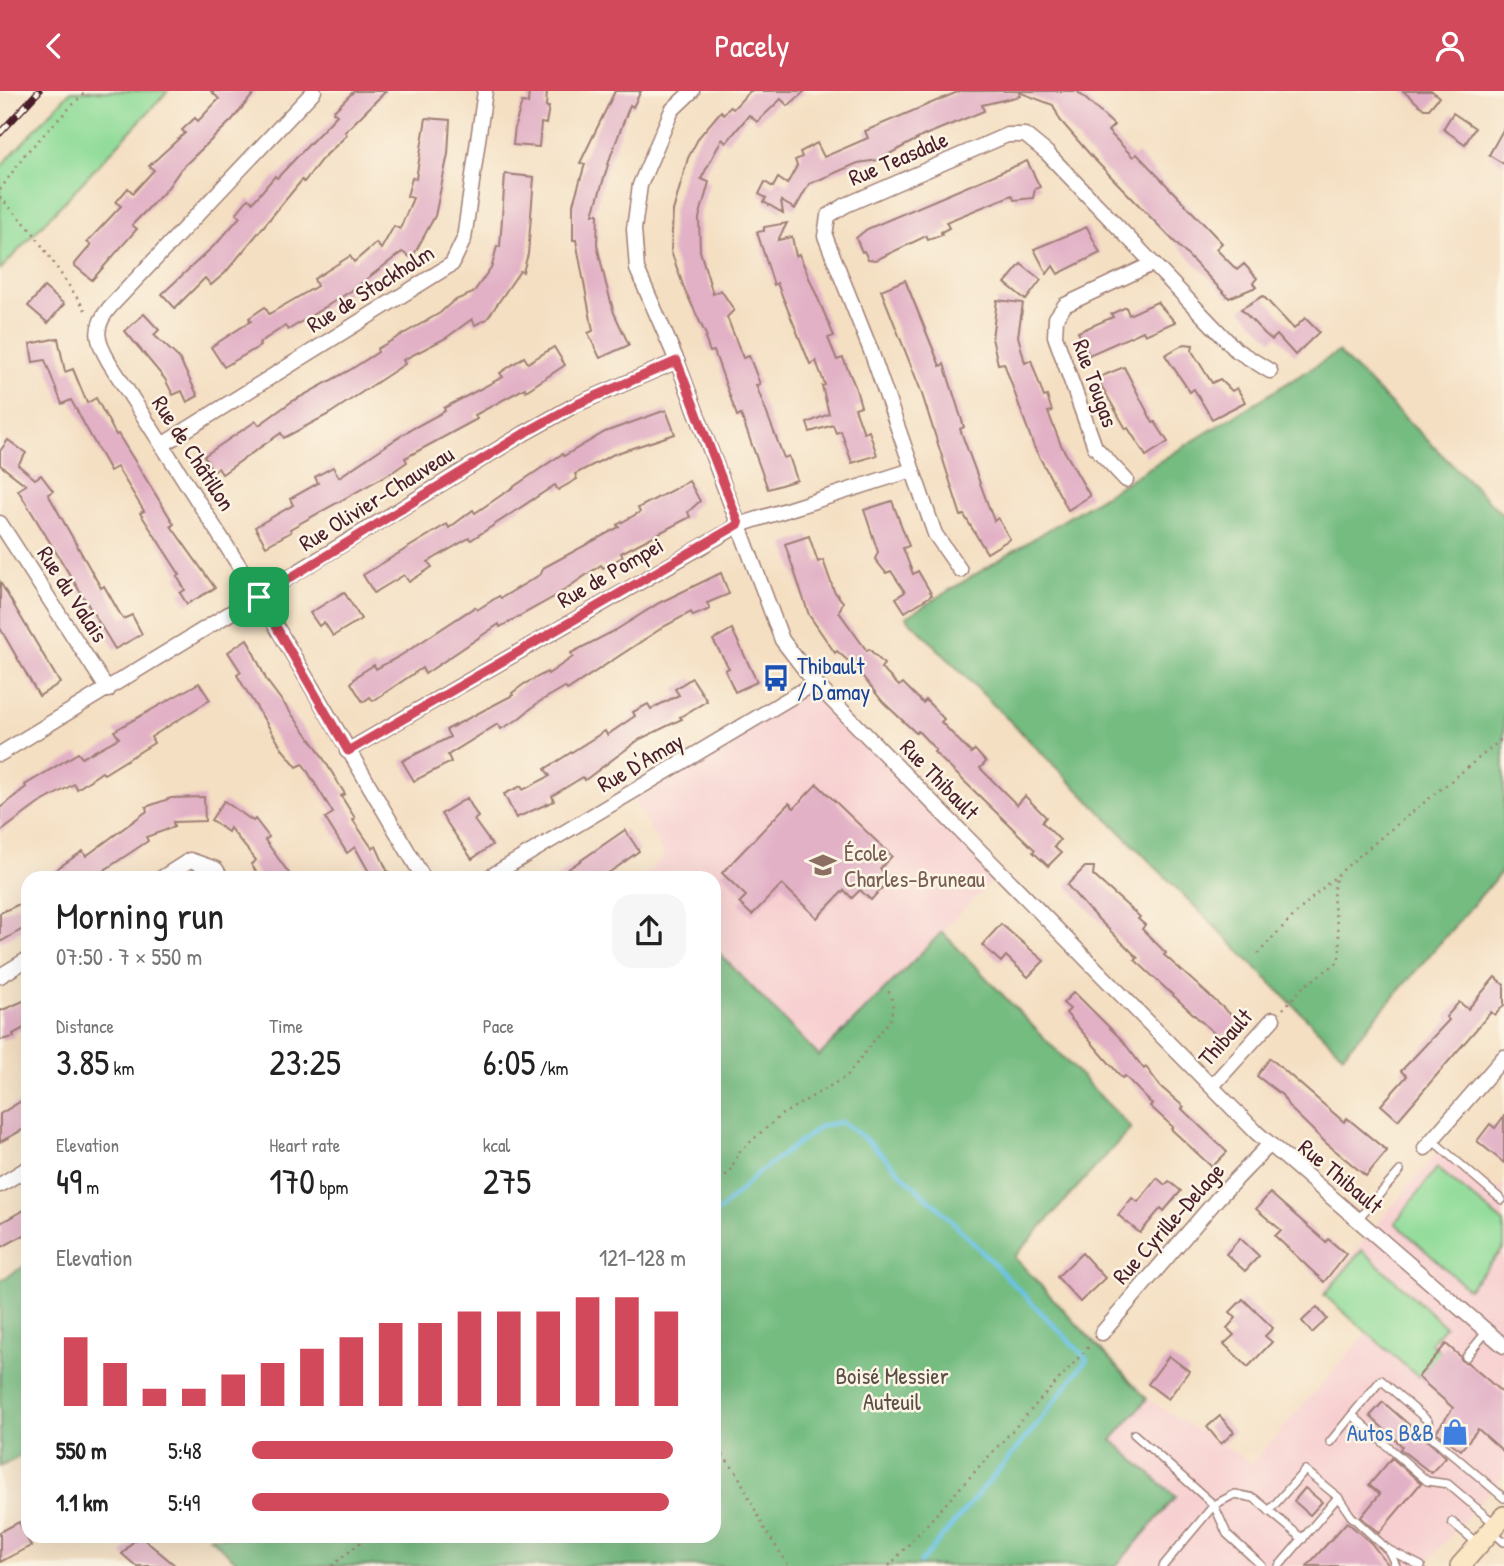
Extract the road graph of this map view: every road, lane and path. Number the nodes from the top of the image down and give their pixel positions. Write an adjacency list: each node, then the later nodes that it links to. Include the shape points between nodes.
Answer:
1 (86, 91): 5 (path, via 25,155)
2 (314, 91): 11 (street, Rue de Châtillon, via 98,323 101,348)
3 (485, 91): 11 (street, Rue de Stockholm, via 464,239 452,264)
4 (692, 91): 9 (street, Rue Thibault, via 672,110 639,185 634,229 637,269)
5 (0, 190)
6 (0, 197): 8 (path, via 33,231)
7 (1152, 264): 10 (street, Rue Teasdale, via 1236,350); 12 (street, Rue Teasdale, via 1025,135 1007,135 828,216 825,236 872,351); 13 (street, Rue Tougas, via 1065,305 1056,318 1055,335 1095,447)
8 (89, 315)
9 (677, 361): 15 (street, Rue Thibault); 17 (street, Rue Olivier-Chauveau, via 575,405 523,434)
10 (1270, 371)
11 (162, 445): 17 (street, Rue de Châtillon)
12 (912, 470): 15 (street, Rue de Pompei); 16 (street, Rue Teasdale, via 935,534)
13 (1126, 480)
14 (0, 523): 19 (street, Rue du Valais)
15 (739, 524): 18 (street, Rue Thibault, via 782,640); 21 (street, Rue de Pompei)
16 (960, 570)
17 (259, 597): 19 (street, Rue Olivier-Chauveau); 21 (street, Rue de Châtillon)
18 (815, 683): 26 (street, Rue D'Amay); 34 (street, Rue Thibault)
19 (108, 690): 22 (street, Rue Olivier-Chauveau)
20 (1504, 737): 27 (path)
21 (348, 751): 25 (street, Rue de Châtillon)
22 (0, 754)
23 (173, 871): 24 (street, via 190,860)
24 (217, 871)
25 (419, 871)
26 (499, 871)
27 (1337, 877): 28 (path); 32 (path, via 1333,897 1338,962 1303,987)
28 (1258, 954)
29 (21, 963): 30 (street)
30 (0, 976)
31 (887, 988): 39 (path, via 893,1002 891,1018 847,1076 781,1115 740,1152)
32 (1273, 1019): 34 (street, Thibault)
33 (1502, 1062): 36 (street)
34 (1212, 1086): 35 (street, Rue Thibault)
35 (1270, 1144): 42 (street, Rue Thibault); 44 (street, Rue Cyrille-Delage)
36 (1429, 1144): 41 (lane)
37 (1400, 1171): 42 (lane)
38 (21, 1172): 40 (street)
39 (721, 1179)
40 (0, 1185)
41 (1502, 1200)
42 (1357, 1220): 43 (street, Rue Thibault)
43 (1487, 1331): 45 (street, Rue Thibault); 46 (lane)
44 (1102, 1333): 62 (path)
45 (1504, 1346)
46 (1465, 1357)
47 (1352, 1415): 49 (lane); 52 (lane, via 1381,1380 1427,1421 1430,1435); 56 (lane, via 1427,1481 1448,1484)
48 (1134, 1434): 53 (lane)
49 (1330, 1442)
50 (721, 1453): 61 (path)
51 (1338, 1497): 54 (lane, via 1305,1469); 57 (lane); 59 (lane, via 1351,1516)
52 (1504, 1498)
53 (1214, 1505): 54 (lane, via 1227,1496 1242,1494); 63 (lane); 64 (lane, via 1227,1534)
54 (1269, 1511): 57 (lane)
55 (1452, 1522): 56 (lane)
56 (1495, 1532): 68 (main road)
57 (1303, 1539): 65 (lane)
58 (360, 1543): 60 (path)
59 (1387, 1549): 66 (lane); 67 (lane)
60 (332, 1566)
61 (789, 1566)
62 (889, 1566)
63 (1163, 1566)
64 (1262, 1566)
65 (1279, 1566)
66 (1396, 1566)
67 (1420, 1566)
68 (1460, 1566)

